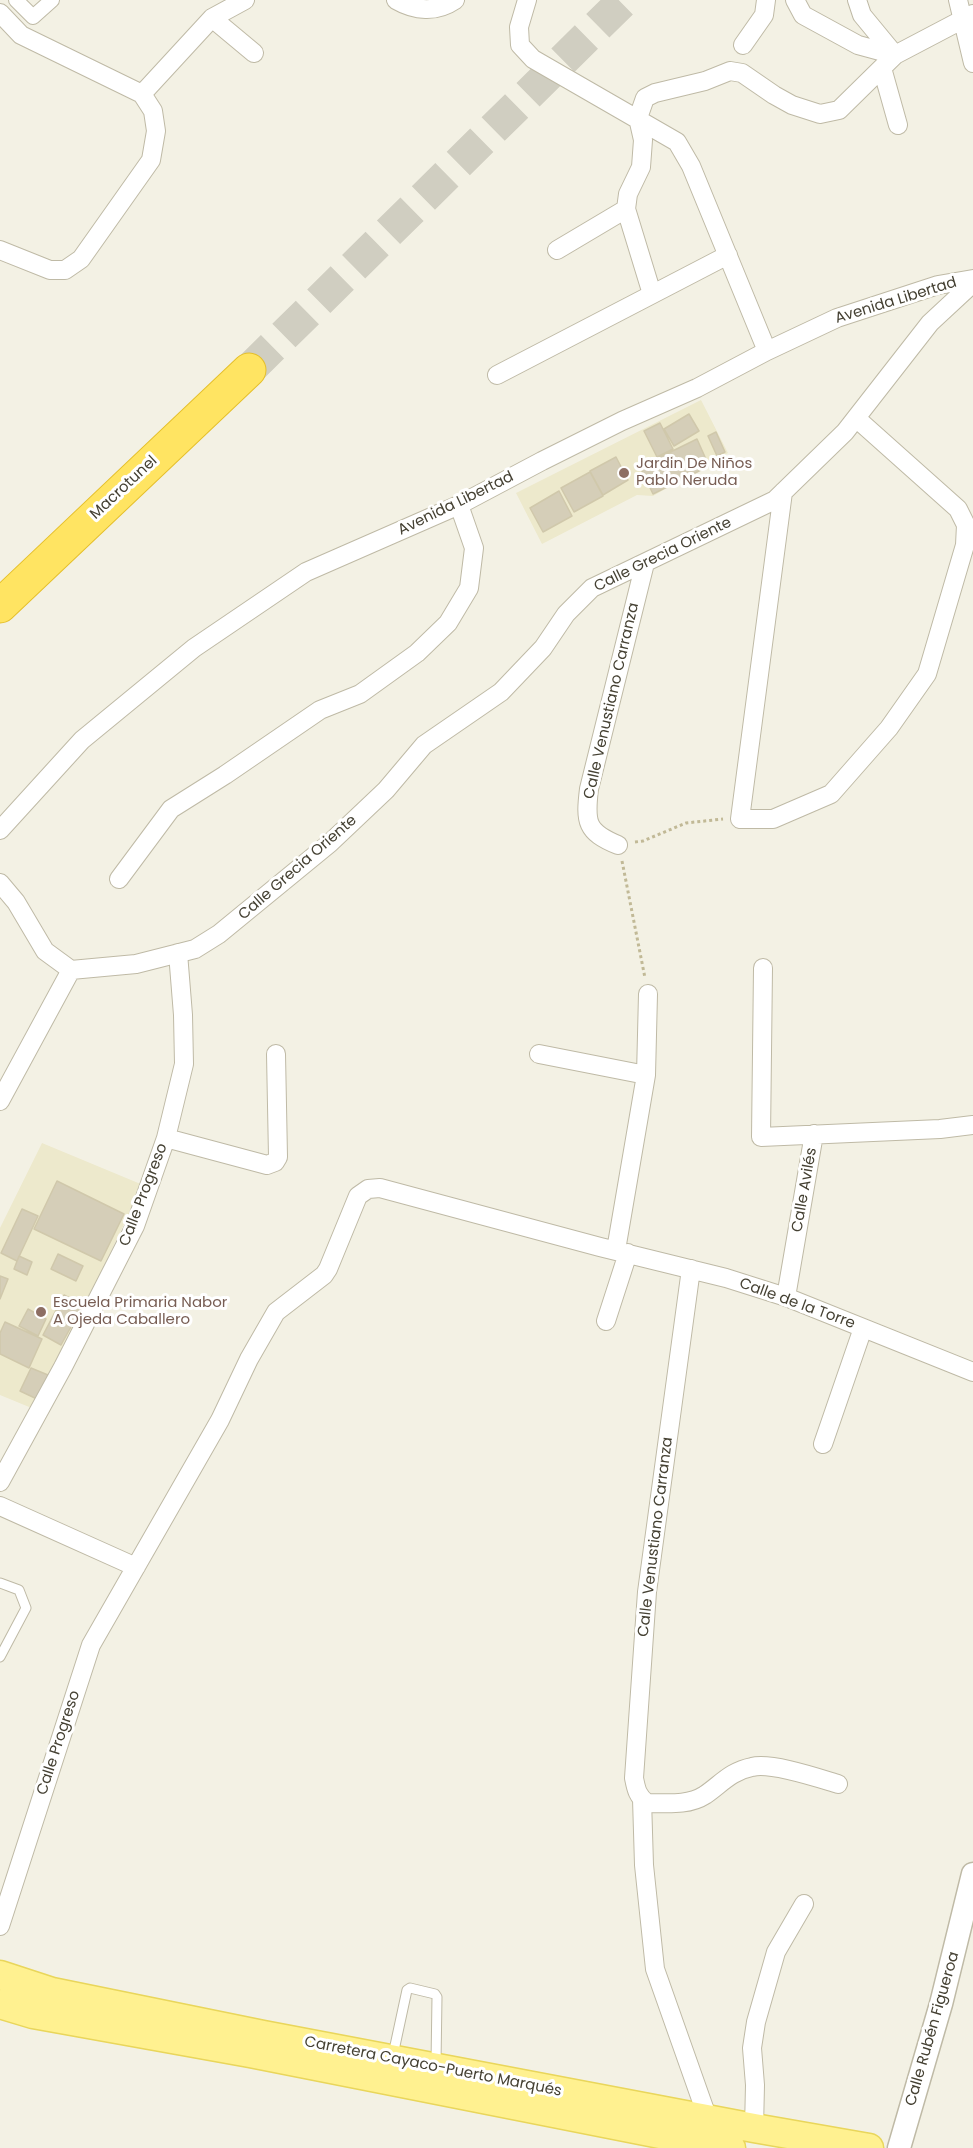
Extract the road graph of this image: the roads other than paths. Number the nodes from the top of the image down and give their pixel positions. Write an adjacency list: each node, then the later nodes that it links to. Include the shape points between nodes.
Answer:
1 (16, 0): 2 (street, via 33,17)
2 (52, 0)
3 (244, 0): 13 (street)
4 (396, 0): 5 (street, via 428,11)
5 (455, 0)
6 (527, 0): 19 (street, via 519,27 520,45 533,59)
7 (766, 0): 14 (street, via 764,15)
8 (795, 0): 16 (street, via 803,15 876,51)
9 (857, 0): 16 (street)
10 (958, 0): 12 (street)
11 (0, 13): 18 (street, via 21,35)
12 (968, 16): 16 (street); 17 (street)
13 (212, 18): 15 (street); 18 (street)
14 (742, 45)
15 (254, 53)
16 (888, 61): 19 (street, via 839,110 831,113 820,114 792,105 742,73 730,71 645,98); 20 (street)
17 (973, 63)
18 (142, 94): 22 (street, via 153,111 156,131 151,160 81,259 65,270 50,270)
19 (638, 118): 21 (street, via 643,141 641,167 627,194); 24 (street, via 676,141 691,166)
20 (898, 125)
21 (626, 209): 23 (street); 27 (street)
22 (0, 250)
23 (557, 250)
24 (728, 255): 27 (street); 28 (street)
25 (973, 279): 28 (street, Avenida Libertad, via 938,285 837,318)
26 (973, 284): 31 (street, Calle Grecia Oriente, via 930,323)
27 (652, 294): 30 (street)
28 (767, 351): 33 (street, Avenida Libertad)
29 (249, 370): 35 (highway, Macrotunel)
30 (497, 375)
31 (856, 418): 32 (street, Calle Grecia Oriente); 32 (street, via 958,509 966,525 965,545 927,674 889,728 831,794 773,819 740,819)
32 (783, 492): 34 (street, Calle Grecia Oriente, via 775,500)
33 (459, 505): 36 (street, Avenida Libertad, via 306,572 194,648 82,740); 38 (street, via 474,548 469,588 448,623 417,653 360,694 320,710 171,809)
34 (645, 563): 37 (street, Calle Venustiano Carranza, via 587,808 590,827 599,837); 40 (street, Calle Grecia Oriente, via 592,588 501,692 424,745 386,790 330,843 219,934 195,949)
35 (0, 606)
36 (0, 830)
37 (618, 845)
38 (119, 879)
39 (0, 883): 42 (street, via 45,951)
40 (178, 953): 42 (street, Calle Grecia Oriente, via 136,964); 50 (street, Calle Progreso, via 184,1064)
41 (763, 968): 49 (street, via 761,1137)
42 (71, 970): 47 (street)
43 (648, 994): 46 (street)
44 (276, 1054): 50 (street, via 278,1157 274,1162 267,1165)
45 (540, 1054): 46 (street)
46 (646, 1075): 52 (street)
47 (0, 1101)
48 (973, 1125): 49 (street, Calle Avilés)
49 (814, 1134): 54 (street, Calle Avilés)
50 (166, 1138): 59 (street, Calle Progreso, via 135,1226)
51 (368, 1189): 52 (street, Calle de la Torre, via 380,1188); 61 (street, Calle Progreso, via 358,1196 324,1275 276,1312)
52 (622, 1252): 53 (street, Calle de la Torre); 55 (street)
53 (691, 1269): 54 (street, Calle de la Torre); 65 (street, Calle Venustiano Carranza, via 647,1592 634,1778)
54 (786, 1297): 56 (street, Calle de la Torre)
55 (606, 1321)
56 (863, 1328): 57 (street, Calle de la Torre); 58 (street)
57 (973, 1372)
58 (823, 1443)
59 (0, 1482)
60 (0, 1506): 61 (street)
61 (136, 1567): 68 (street, Calle Progreso, via 91,1645)
62 (0, 1583): 63 (lane, via 20,1590 26,1608)
63 (0, 1658)
64 (838, 1784): 65 (street, via 786,1769 753,1766 693,1800)
65 (644, 1801): 73 (street, Calle Venustiano Carranza, via 644,1865 655,1969)
66 (973, 1874): 77 (street, Calle Rubén Figueroa, via 941,2004)
67 (804, 1904): 74 (street, via 776,1952 756,2022 752,2048)
68 (0, 1926)
69 (0, 1975): 71 (main road, Carretera Cayaco-Puerto Marqués, via 52,1992)
70 (0, 2004): 71 (main road, Carretera Cayaco-Puerto Marqués, via 33,2014)
71 (391, 2070): 72 (main road, Carretera Cayaco-Puerto Marqués); 72 (lane, via 410,1988 437,1997)
72 (434, 2078): 73 (main road, Carretera Cayaco-Puerto Marqués); 75 (main road, Carretera Cayaco-Puerto Marqués)
73 (708, 2119): 74 (main road, Carretera Cayaco-Puerto Marqués)
74 (754, 2128): 76 (main road, Carretera Cayaco-Puerto Marqués)
75 (731, 2148)
76 (869, 2148)
77 (899, 2148)

